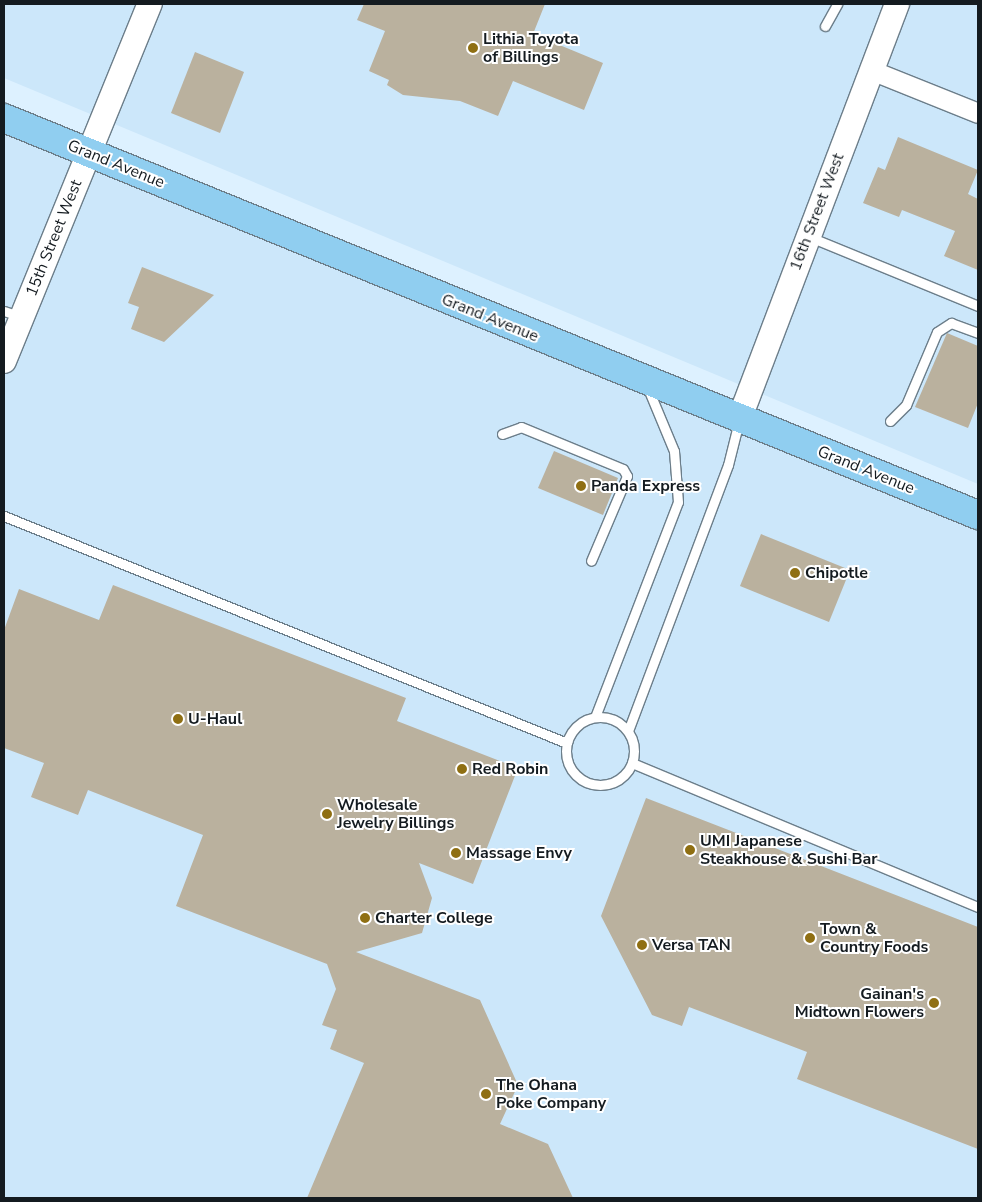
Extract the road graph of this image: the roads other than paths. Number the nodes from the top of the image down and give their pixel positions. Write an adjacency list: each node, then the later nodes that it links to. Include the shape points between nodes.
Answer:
1 (150, 4): 8 (street, 15th Street West)
2 (837, 4): 4 (lane)
3 (896, 4): 5 (street, 16th Street West)
4 (825, 26)
5 (871, 70): 6 (street); 9 (street, 16th Street West)
6 (978, 113)
7 (4, 118): 8 (main road, Grand Avenue)
8 (88, 153): 11 (street, 15th Street West); 14 (main road, Grand Avenue)
9 (807, 236): 10 (lane); 15 (street, 16th Street West)
10 (978, 306)
11 (13, 314): 13 (street, 15th Street West)
12 (978, 333): 16 (lane, via 951,323 937,332 906,405)
13 (4, 361)
14 (645, 381): 15 (main road, Grand Avenue); 21 (lane, via 674,451 678,502)
15 (739, 420): 18 (main road, Grand Avenue); 22 (lane, via 728,465)
16 (890, 421)
17 (502, 434): 20 (lane, via 521,427 623,469 627,476)
18 (978, 515)
19 (4, 516): 23 (lane)
20 (591, 561)
21 (595, 717): 22 (lane, via 612,719); 23 (lane, via 577,726)
22 (628, 731): 24 (lane, via 634,752)
23 (567, 743): 24 (lane, via 571,768 586,782 617,780)
24 (632, 763): 25 (lane)
25 (978, 907)

